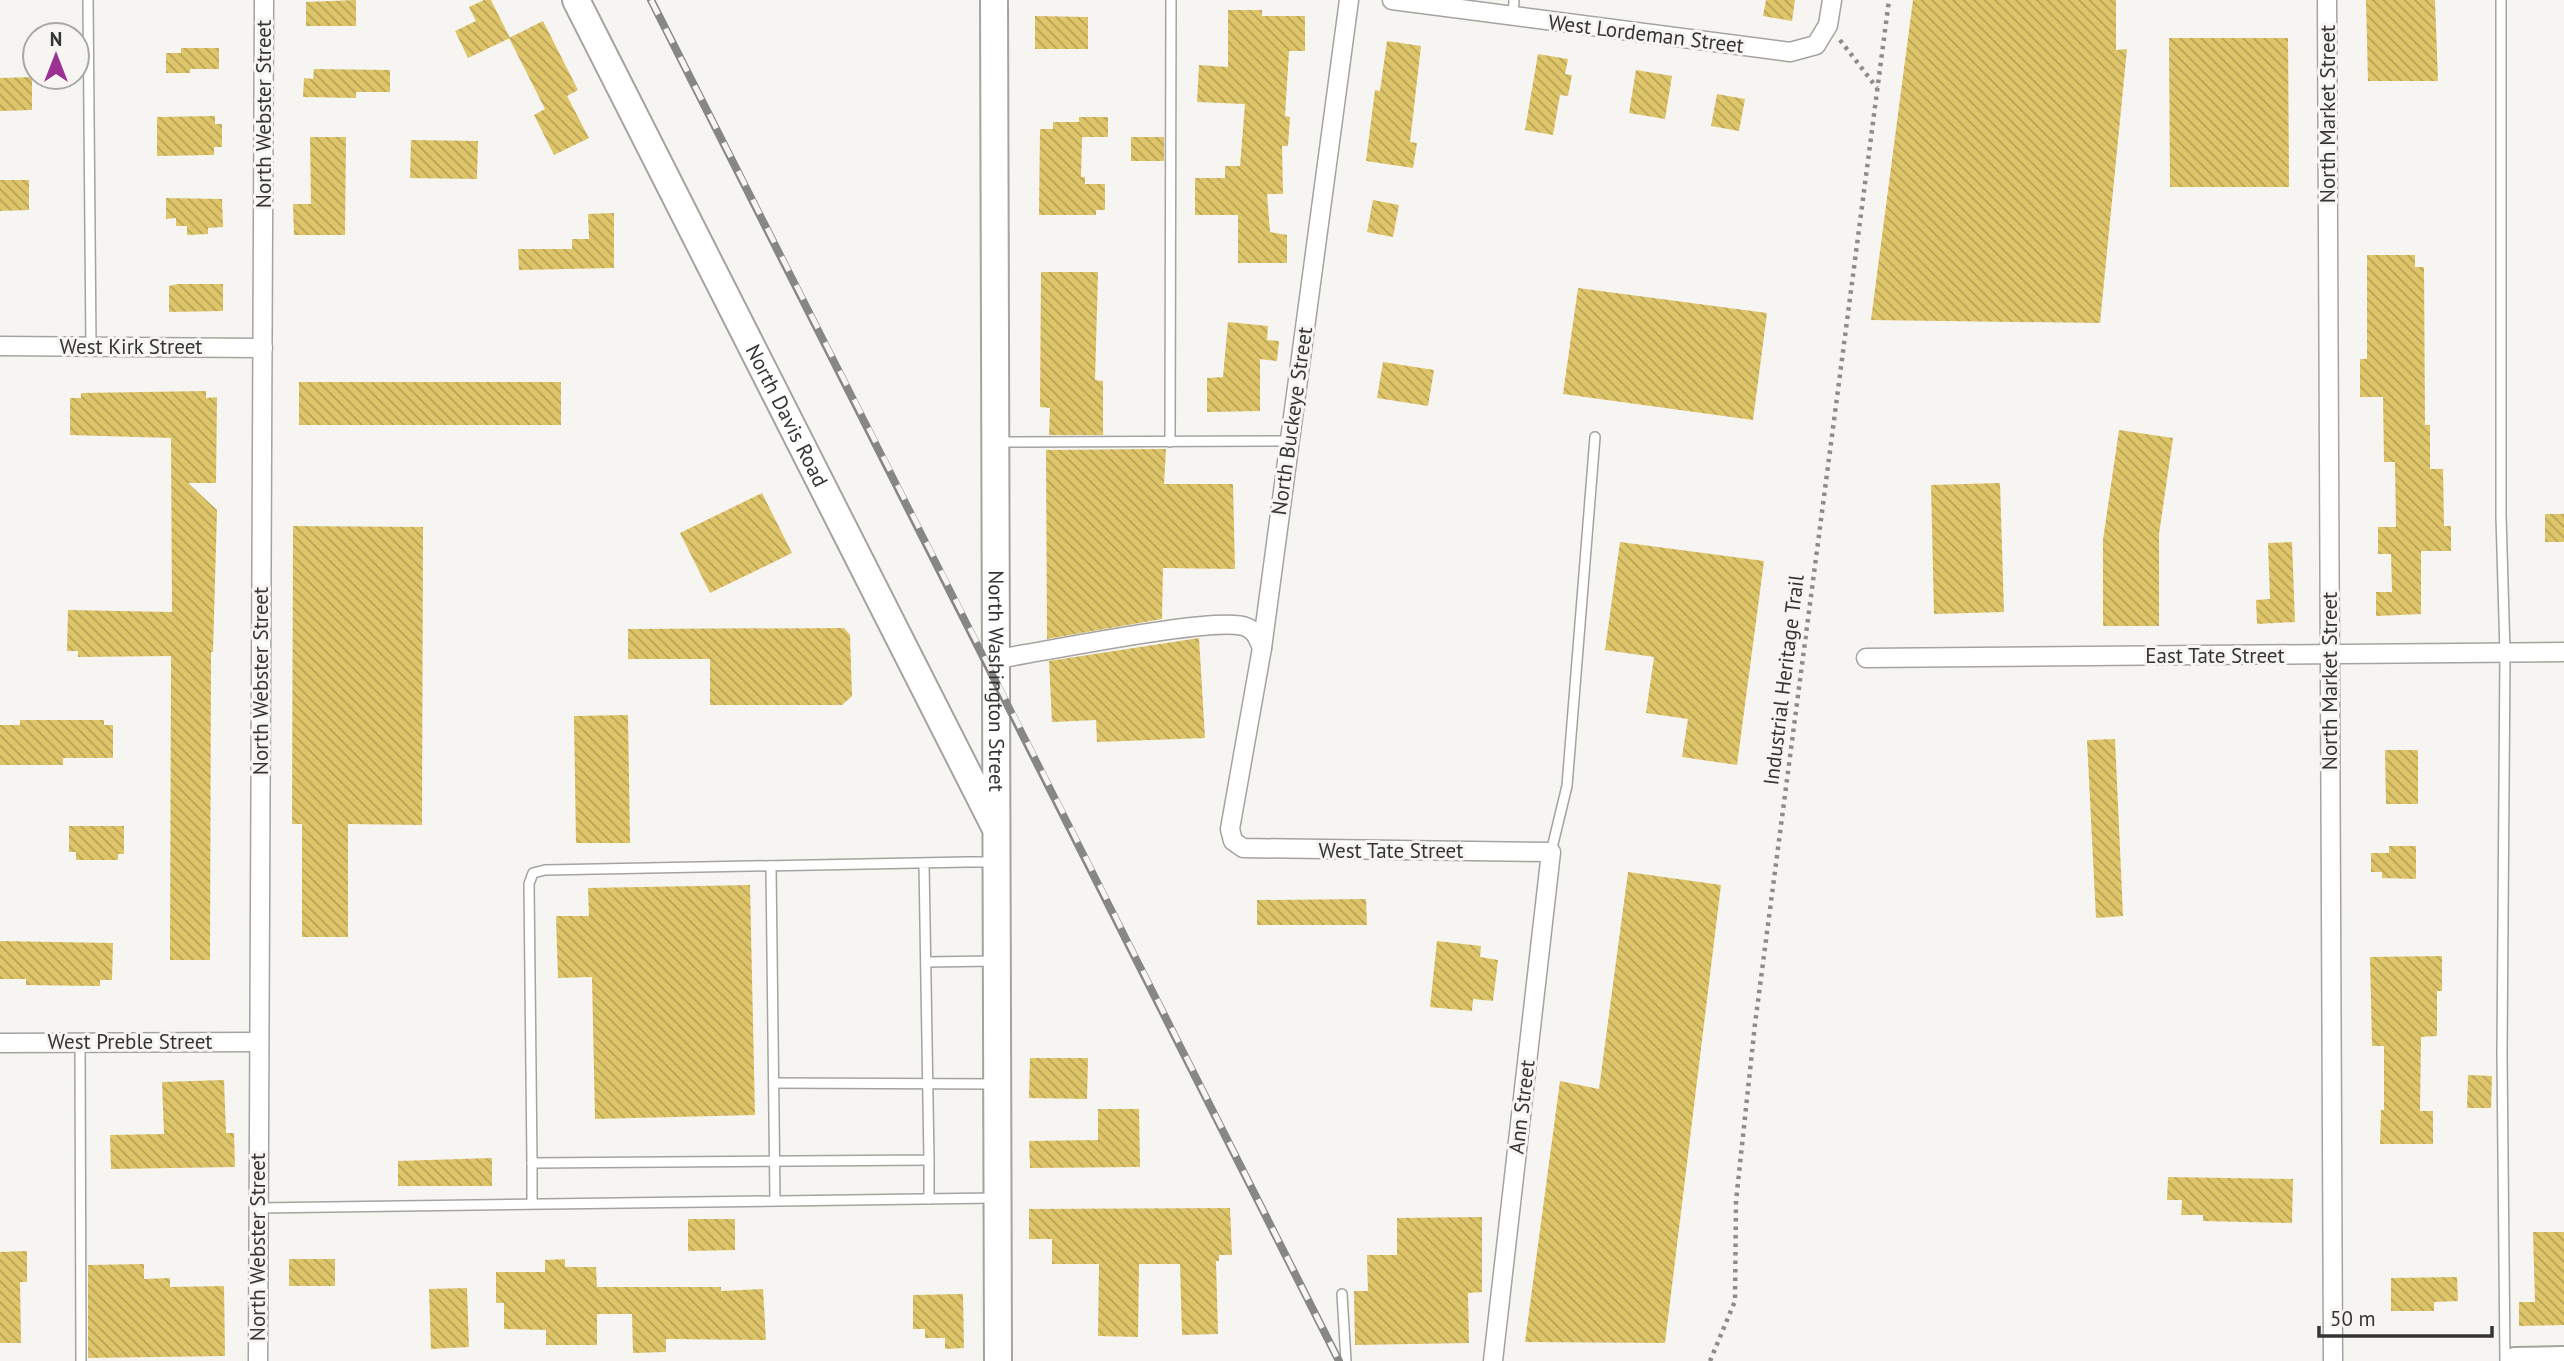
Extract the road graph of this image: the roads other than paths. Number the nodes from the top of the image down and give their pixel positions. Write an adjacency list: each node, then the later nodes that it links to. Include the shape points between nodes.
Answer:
1 (88, 0): 13 (lane)
2 (264, 0): 14 (street, North Webster Street)
3 (576, 0): 25 (main road, North Davis Road)
4 (994, 0): 17 (main road, North Washington Street)
5 (1171, 0): 18 (lane)
6 (1349, 0): 16 (street, North Buckeye Street)
7 (1392, 0): 11 (street, West Lordeman Street)
8 (1832, 0): 11 (street, West Lordeman Street, via 1828,25 1816,45 1790,52)
9 (2327, 0): 22 (street, North Market Street)
10 (2501, 0): 21 (lane)
11 (1513, 9)
12 (0, 346): 13 (street, West Kirk Street)
13 (90, 347): 14 (street, West Kirk Street)
14 (263, 348): 34 (street, North Webster Street)
15 (1595, 437): 27 (lane, via 1567,786)
16 (1290, 441): 18 (lane); 19 (street, North Buckeye Street)
17 (995, 442): 18 (lane); 24 (main road, North Washington Street)
18 (1170, 442)
19 (1262, 648): 24 (street, via 1256,634 1246,627 1209,624); 26 (street, North Buckeye Street, via 1230,829)
20 (2564, 652): 21 (street, East Tate Street)
21 (2505, 653): 22 (street, East Tate Street); 55 (lane, via 2501,1054)
22 (2330, 655): 23 (street, East Tate Street); 54 (street, North Market Street)
23 (1866, 658)
24 (996, 659): 25 (main road, North Washington Street)
25 (996, 830): 28 (main road, North Washington Street)
26 (1233, 841): 27 (street, West Tate Street, via 1243,849 1270,850)
27 (1551, 852): 53 (street, Ann Street)
28 (996, 862): 29 (lane); 31 (main road, North Washington Street)
29 (924, 863): 30 (lane); 32 (lane)
30 (771, 866): 36 (lane); 41 (lane, via 533,873 529,884)
31 (997, 961): 32 (lane); 38 (main road, North Washington Street)
32 (926, 962): 37 (lane)
33 (80, 1042): 34 (street, West Preble Street); 35 (street, West Preble Street); 49 (lane)
34 (259, 1042): 46 (street, North Webster Street)
35 (0, 1043)
36 (774, 1083): 37 (lane); 40 (lane)
37 (928, 1083): 38 (lane); 39 (lane)
38 (998, 1084): 42 (main road, North Washington Street)
39 (929, 1160): 40 (lane); 43 (lane)
40 (775, 1161): 41 (lane); 44 (lane)
41 (532, 1163): 45 (lane)
42 (999, 1198): 43 (lane); 51 (main road, North Washington Street)
43 (929, 1199): 44 (lane)
44 (775, 1200): 45 (lane)
45 (532, 1203): 46 (lane)
46 (258, 1208): 50 (street, North Webster Street)
47 (1342, 1294): 52 (lane)
48 (2564, 1360): 56 (main road)
49 (81, 1361)
50 (258, 1361)
51 (998, 1361)
52 (1346, 1361)
53 (1493, 1361)
54 (2333, 1361)
55 (2505, 1361)
56 (2515, 1361)

